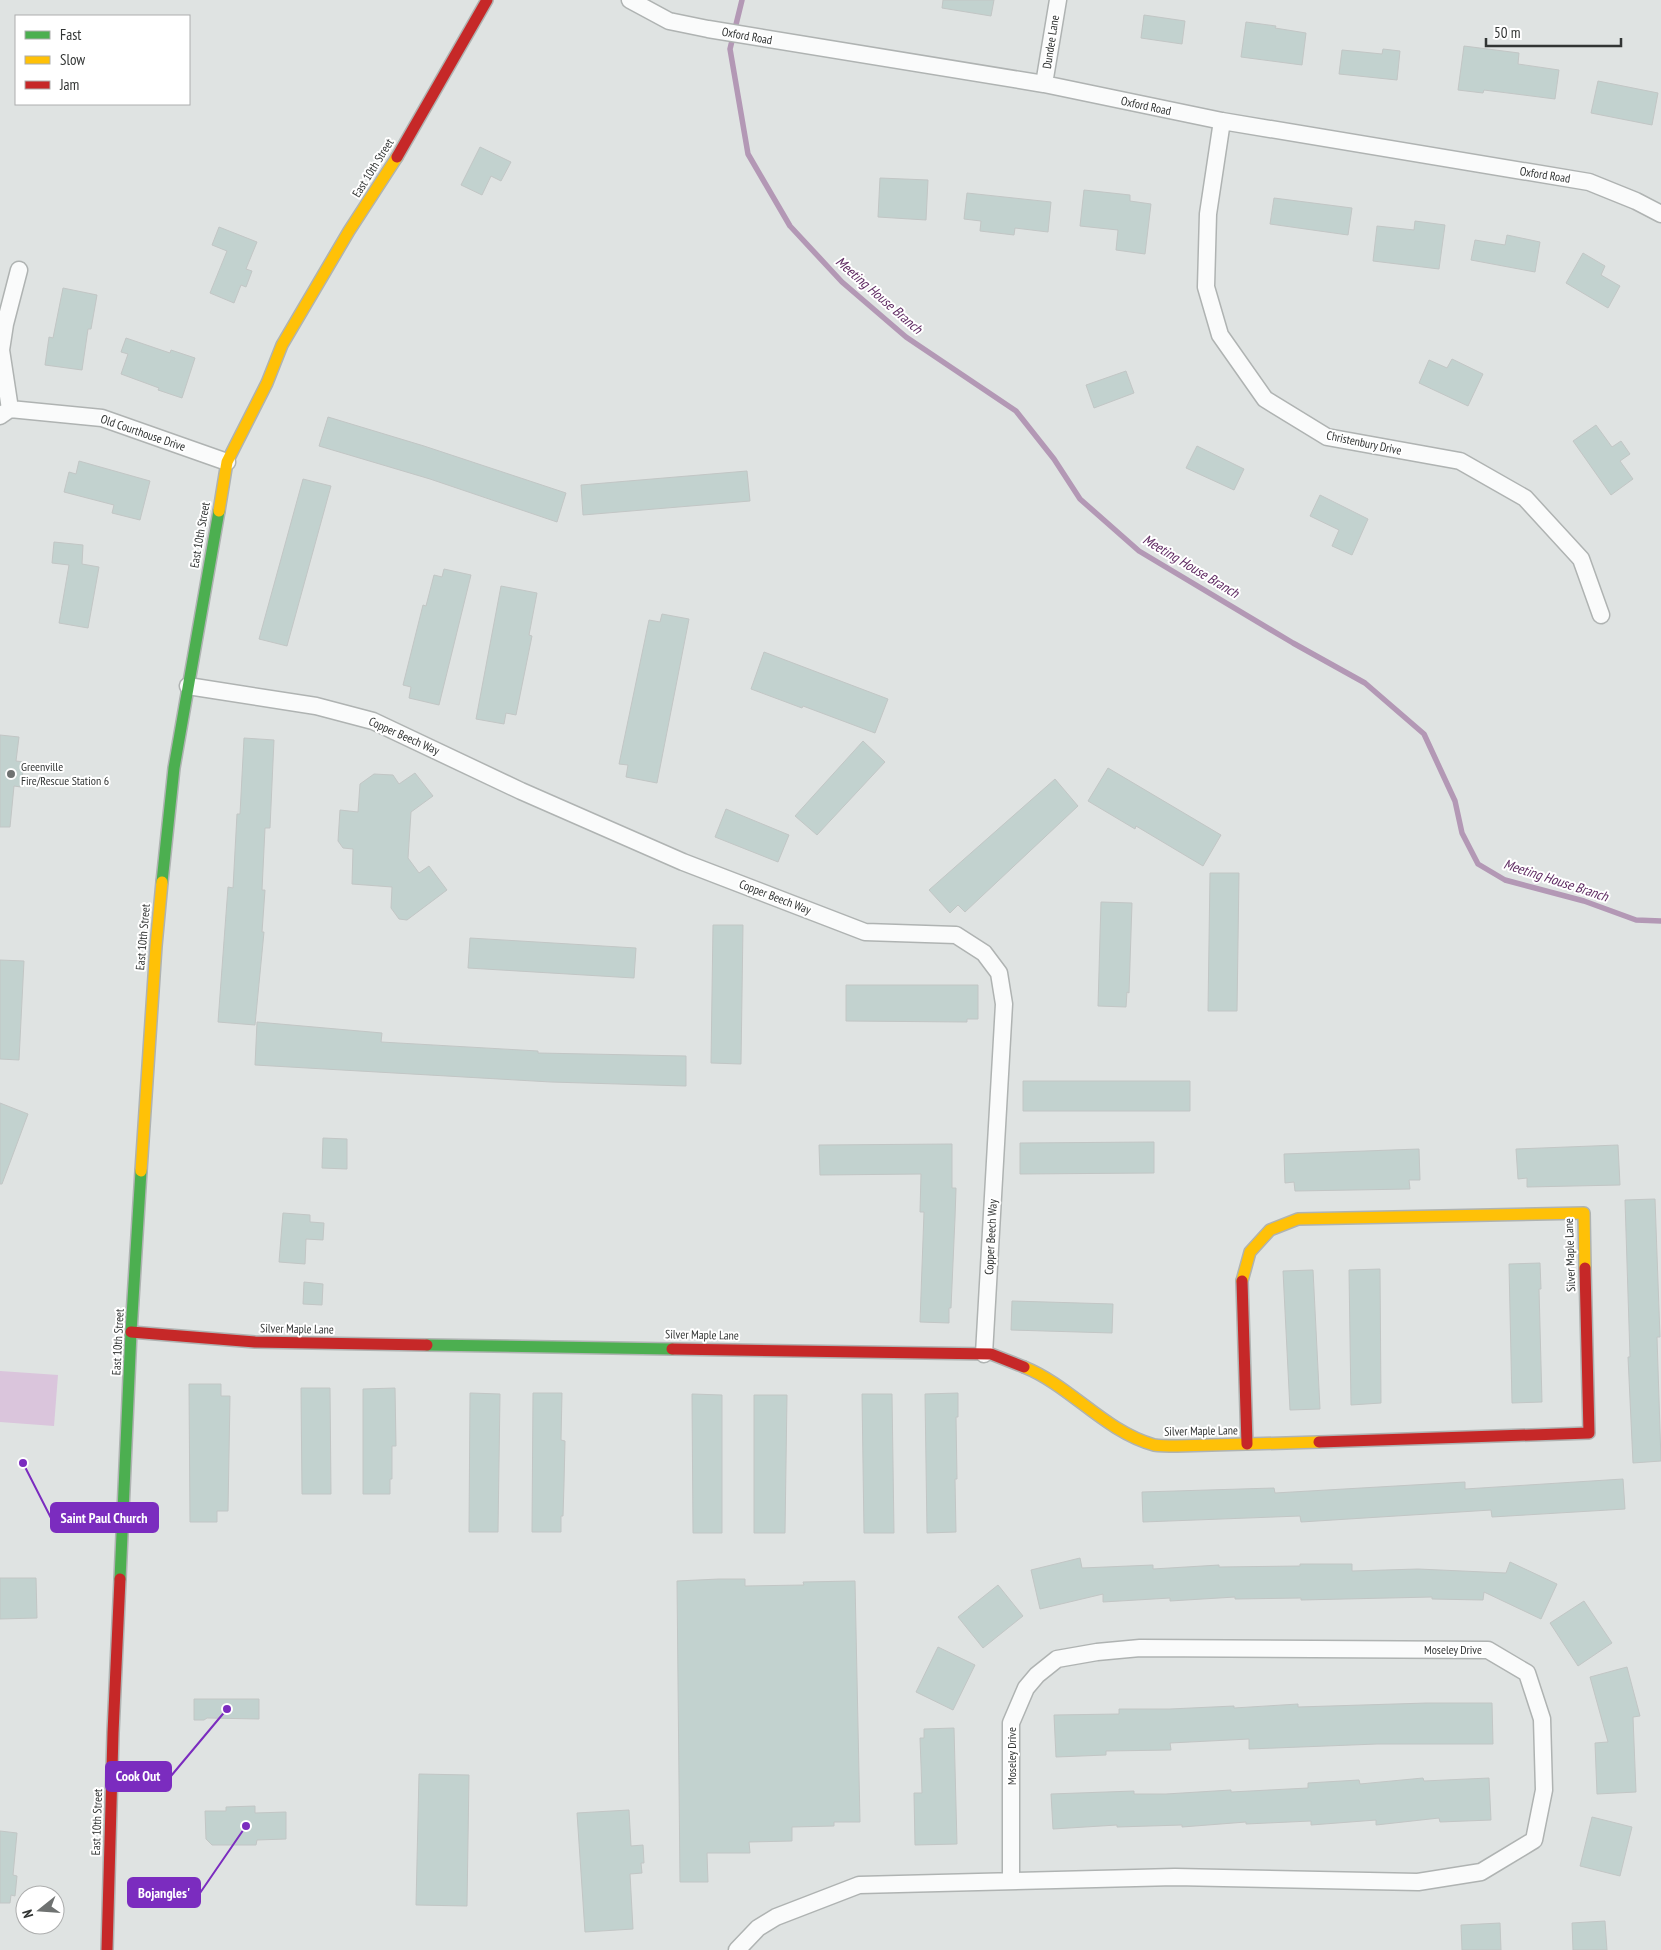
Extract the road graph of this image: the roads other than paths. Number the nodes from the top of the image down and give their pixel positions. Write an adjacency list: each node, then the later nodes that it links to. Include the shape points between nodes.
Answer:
1 (487, 0): 9 (street, East 10th Street, via 402,150 349,231 282,345 267,383)
2 (630, 0): 4 (street, Oxford Road, via 668,21)
3 (1058, 0): 4 (street, Dundee Lane)
4 (1044, 84): 5 (street, Oxford Road)
5 (1222, 121): 6 (street, Oxford Road, via 1589,182); 10 (street, Christenbury Drive, via 1208,214 1206,287 1220,335 1265,399 1327,438 1460,461 1525,498 1581,559)
6 (1661, 214)
7 (19, 270): 8 (street, via 1,350)
8 (5, 413): 9 (street, Old Courthouse Drive, via 102,418)
9 (227, 462): 11 (street, East 10th Street)
10 (1601, 615)
11 (188, 686): 12 (street, East 10th Street, via 174,768 156,946); 13 (street, Copper Beech Way, via 316,706 373,721 520,791 683,862 865,932 956,935 984,953 999,973 1004,1004)
12 (131, 1332): 13 (street, Silver Maple Lane, via 256,1342); 16 (street, East 10th Street)
13 (984, 1354): 14 (street, Silver Maple Lane, via 992,1354 1043,1375 1124,1433 1155,1445)
14 (1247, 1444): 14 (street, Silver Maple Lane, via 1589,1433 1584,1213 1298,1219 1270,1230 1250,1252 1242,1277)
15 (1011, 1880): 15 (street, Moseley Drive, via 1175,1877 1418,1882 1481,1872 1534,1840 1544,1790 1542,1719 1527,1673 1488,1650 1140,1648 1057,1660 1026,1688 1011,1722); 17 (street, Moseley Drive, via 859,1885 776,1917 758,1928)
16 (107, 1950)
17 (737, 1950)

